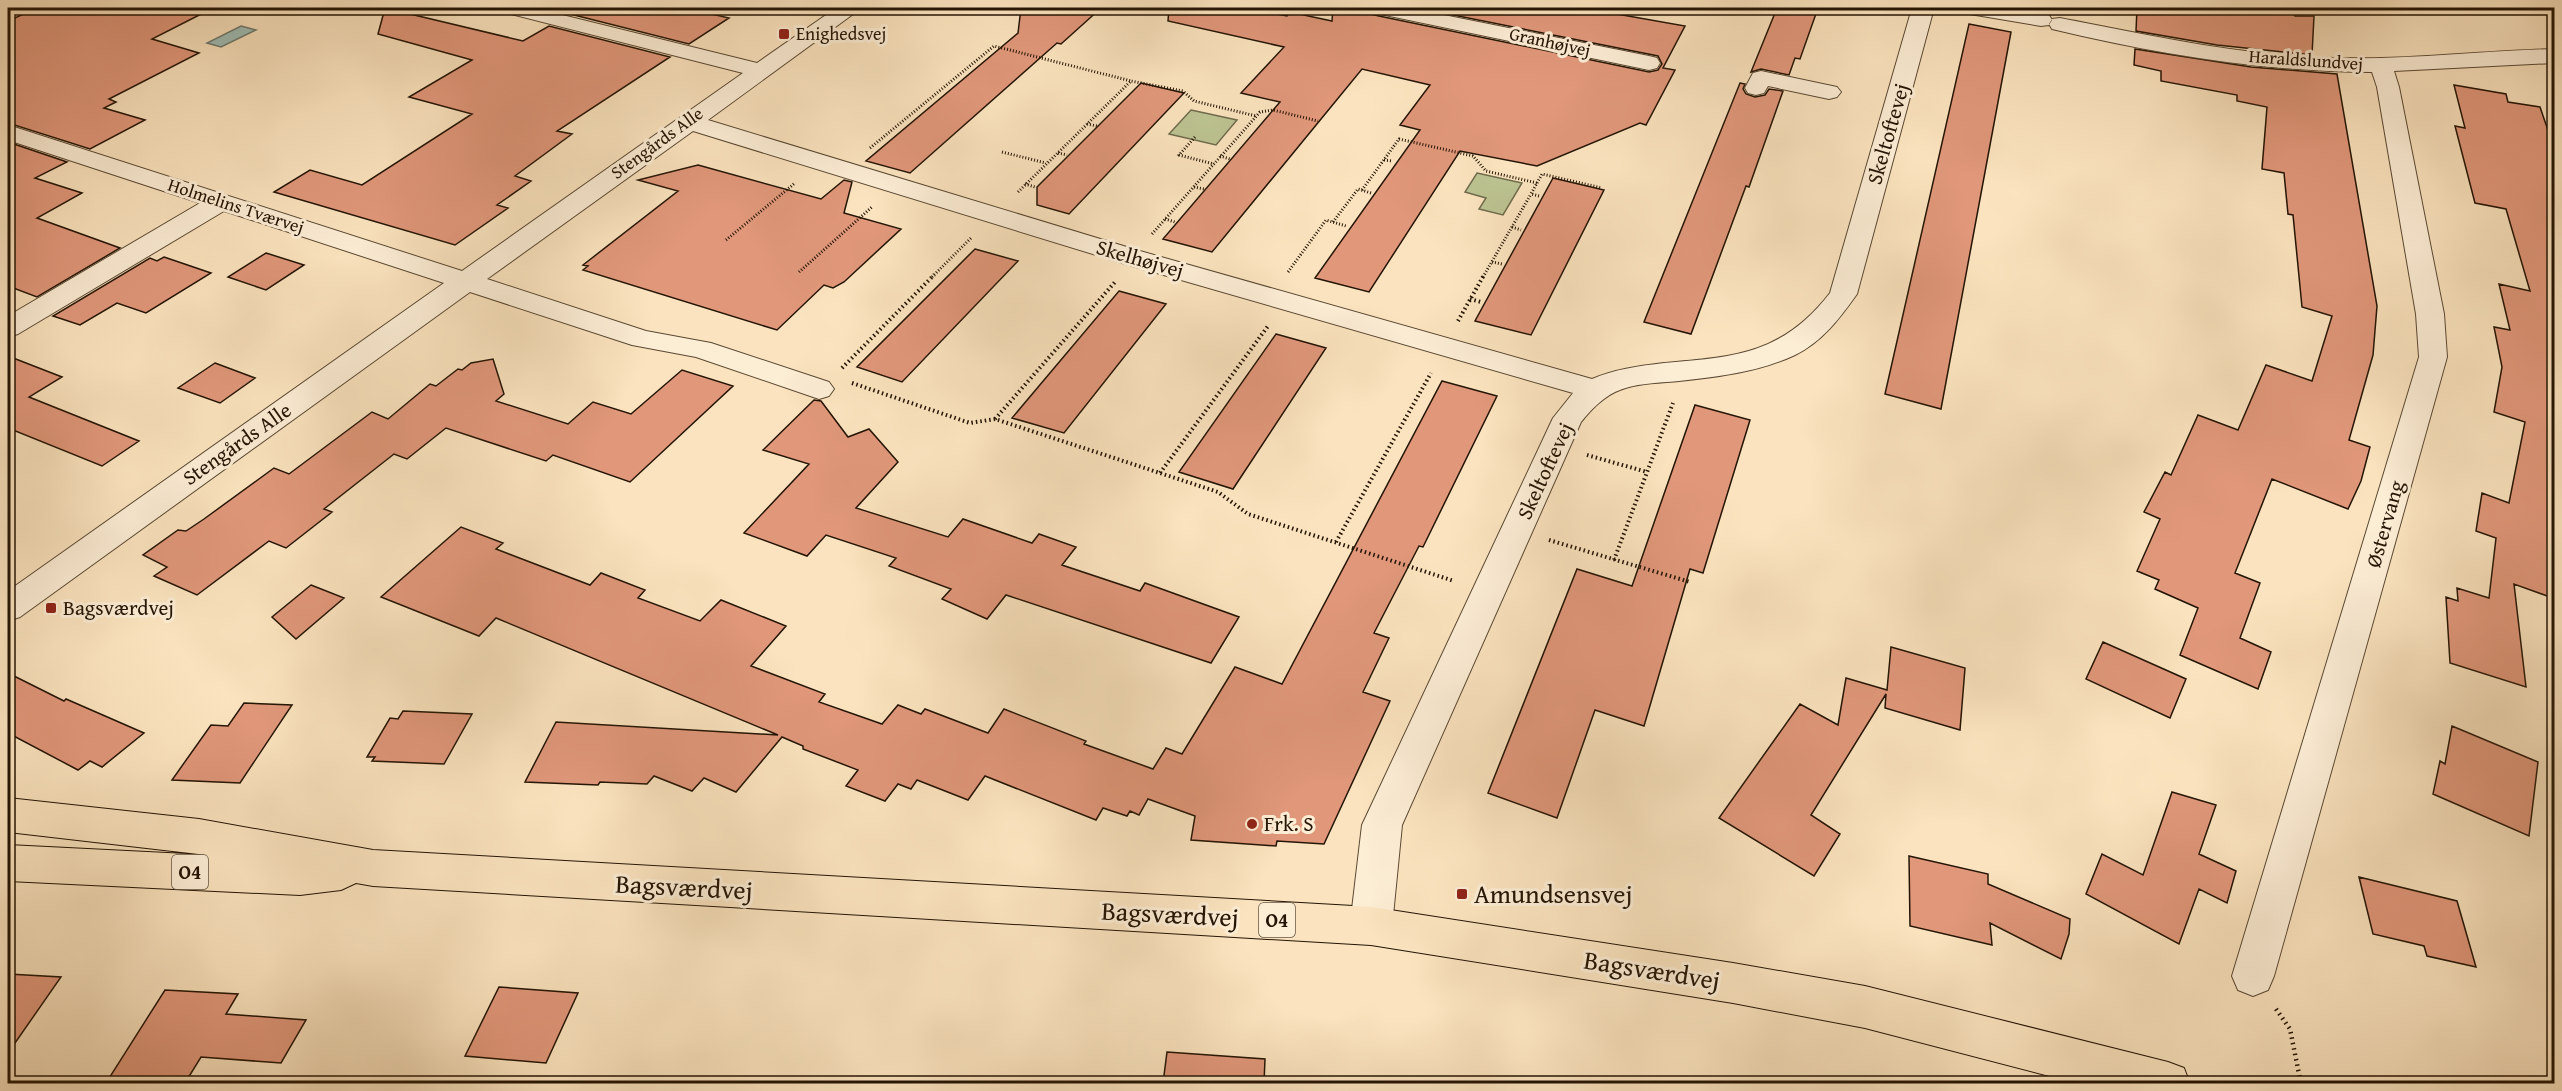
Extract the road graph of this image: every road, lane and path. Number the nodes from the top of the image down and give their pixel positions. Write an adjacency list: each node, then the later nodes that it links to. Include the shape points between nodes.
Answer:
1 (510, 8): 11 (street)
2 (849, 8): 11 (street, Stengårds Alle)
3 (1380, 8): 9 (street, Granhøjvej)
4 (1923, 8): 72 (street, Skeltoftevej, via 1843,294 1811,333 1783,350 1763,358)
5 (1970, 8): 10 (street, Haraldslundvej, via 2234,54)
6 (2554, 56): 10 (street, Haraldslundvej)
7 (975, 62): 8 (path); 13 (path, via 994,46); 14 (path)
8 (980, 63)
9 (1649, 63)
10 (2381, 66): 89 (street, Østervang, via 2430,314 2433,357)
11 (758, 70): 22 (street, Stengårds Alle)
12 (1761, 78): 16 (street)
13 (1131, 81): 17 (path); 21 (path, via 1183,91 1194,101)
14 (944, 87): 15 (path); 19 (path)
15 (951, 89)
16 (1829, 92)
17 (1116, 96): 18 (path); 24 (path)
18 (1124, 98)
19 (911, 114): 20 (path); 30 (path)
20 (918, 116)
21 (1256, 116): 23 (path, via 1273,110); 26 (path)
22 (687, 121): 41 (street, Skelhøjvej); 66 (street, Stengårds Alle)
23 (1318, 121)
24 (1087, 124): 25 (path); 33 (path)
25 (1096, 126)
26 (1246, 127): 27 (path); 35 (path)
27 (1255, 129)
28 (8, 132): 53 (street, Holmelins Tværvej)
29 (1195, 137): 40 (path, via 1179,155)
30 (876, 143): 31 (path); 41 (path)
31 (883, 145)
32 (1002, 152): 39 (path)
33 (1058, 153): 34 (path); 43 (path)
34 (1067, 155)
35 (1220, 156): 36 (path); 40 (path)
36 (1230, 159)
37 (1384, 159): 38 (path); 42 (path, via 1399,139 1473,156 1486,171); 49 (path)
38 (1392, 161)
39 (1047, 164)
40 (1214, 164): 46 (path)
41 (833, 166): 44 (street, Skelhøjvej); 61 (path)
42 (1537, 183): 47 (path, via 1542,174); 51 (path)
43 (1025, 184): 45 (path); 54 (path)
44 (896, 185): 54 (street, Skelhøjvej); 65 (path)
45 (1035, 187)
46 (1194, 187): 48 (path); 55 (path)
47 (1602, 188)
48 (1204, 189)
49 (1362, 190): 50 (path); 57 (path, via 1358,189)
50 (1371, 193)
51 (1531, 194): 52 (path); 59 (path)
52 (1539, 196)
53 (222, 201): 66 (street, Holmelins Tværvej); 70 (street)
54 (994, 215): 62 (street, Skelhøjvej); 73 (path)
55 (1165, 219): 56 (path); 62 (path)
56 (1175, 222)
57 (1333, 222): 58 (path); 67 (path, via 1326,220)
58 (1346, 225)
59 (1512, 227): 60 (path); 63 (path)
60 (1521, 230)
61 (726, 240)
62 (1133, 257): 67 (street, Skelhøjvej); 75 (path)
63 (1492, 262): 64 (path); 68 (path)
64 (1502, 264)
65 (800, 272)
66 (466, 280): 73 (street, via 642,339 701,349); 84 (street, Stengårds Alle)
67 (1278, 299): 71 (street, Skelhøjvej); 78 (path)
68 (1470, 299): 69 (path); 71 (path)
69 (1481, 302)
70 (8, 328)
71 (1445, 347): 74 (street, Skelhøjvej); 80 (path)
72 (1685, 371): 74 (street, Skeltoftevej, via 1632,376); 77 (path)
73 (832, 382): 75 (path, via 970,423)
74 (1596, 390): 76 (street, Skeltoftevej, via 1568,418)
75 (995, 419): 78 (path)
76 (1556, 446): 77 (path); 79 (street, Skeltoftevej)
77 (1647, 472): 81 (path)
78 (1160, 473): 80 (path, via 1218,492 1248,514)
79 (1517, 531): 81 (path); 83 (street, Skeltoftevej)
80 (1336, 542): 83 (path)
81 (1614, 560): 82 (path)
82 (1689, 582)
83 (1488, 592): 88 (street, Skeltoftevej, via 1382,825)
84 (8, 608)
85 (8, 815): 87 (main road, Bagsværdvej / O4, via 199,836)
86 (8, 863): 87 (main road, Bagsværdvej / O4, via 300,877)
87 (373, 868): 88 (main road, Bagsværdvej / O4)
88 (1371, 926): 90 (main road, Bagsværdvej / O4, via 1865,1007)
89 (2253, 976): 91 (path, via 2290,1029)
90 (2168, 1083)
91 (2301, 1083)

